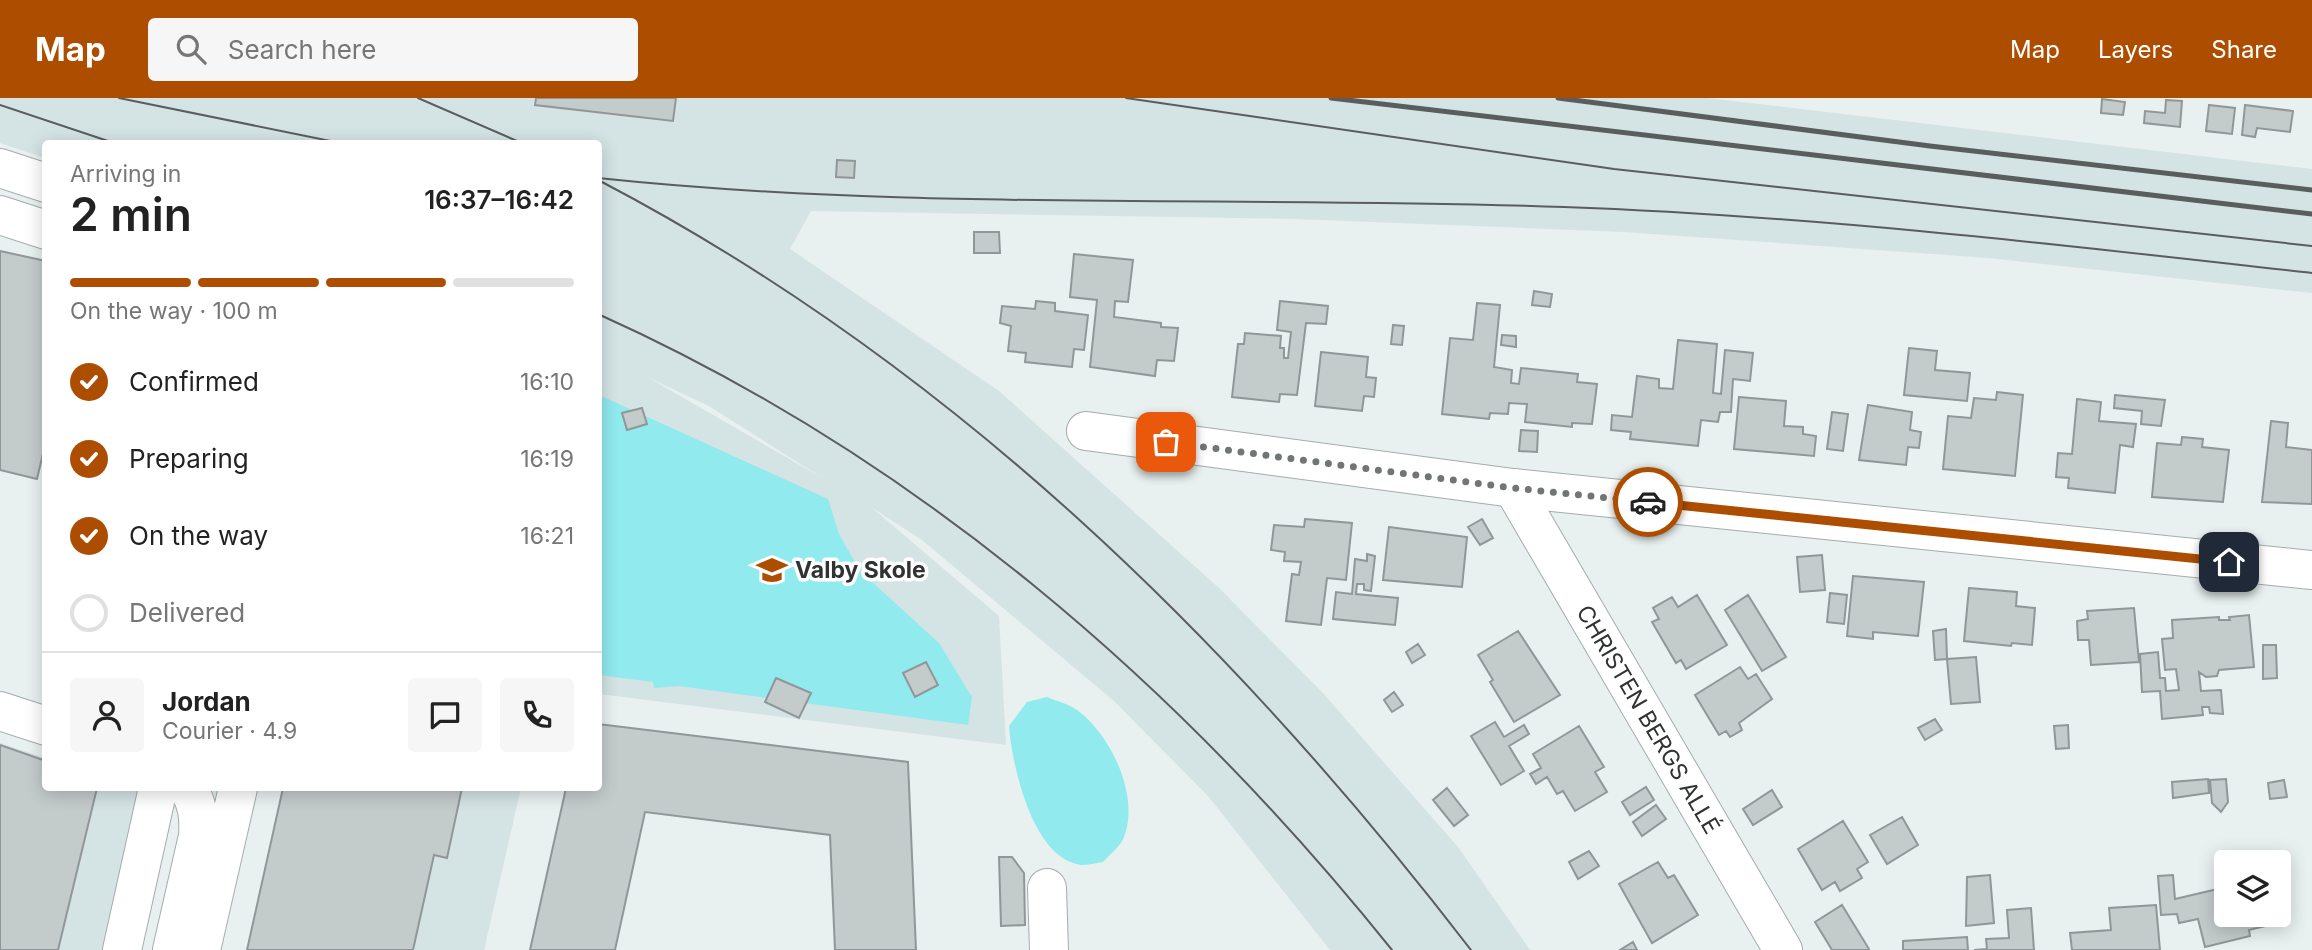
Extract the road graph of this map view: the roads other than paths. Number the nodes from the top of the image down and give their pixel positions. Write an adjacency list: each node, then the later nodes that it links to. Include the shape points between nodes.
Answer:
1 (0, 168): 2 (street)
2 (42, 182)
3 (0, 188): 4 (street)
4 (42, 202)
5 (0, 215): 6 (street)
6 (42, 229)
7 (1086, 431): 8 (street)
8 (1513, 488): 9 (street); 21 (street, CHRISTEN BERGS ALLÉ)
9 (2312, 570)
10 (0, 711): 11 (street)
11 (42, 725)
12 (157, 791): 16 (street)
13 (237, 791): 19 (street)
14 (184, 805): 17 (street); 18 (street, via 195,800 198,836)
15 (1047, 888): 20 (street)
16 (122, 950)
17 (152, 950)
18 (173, 950)
19 (201, 950)
20 (1049, 950)
21 (1783, 950)

